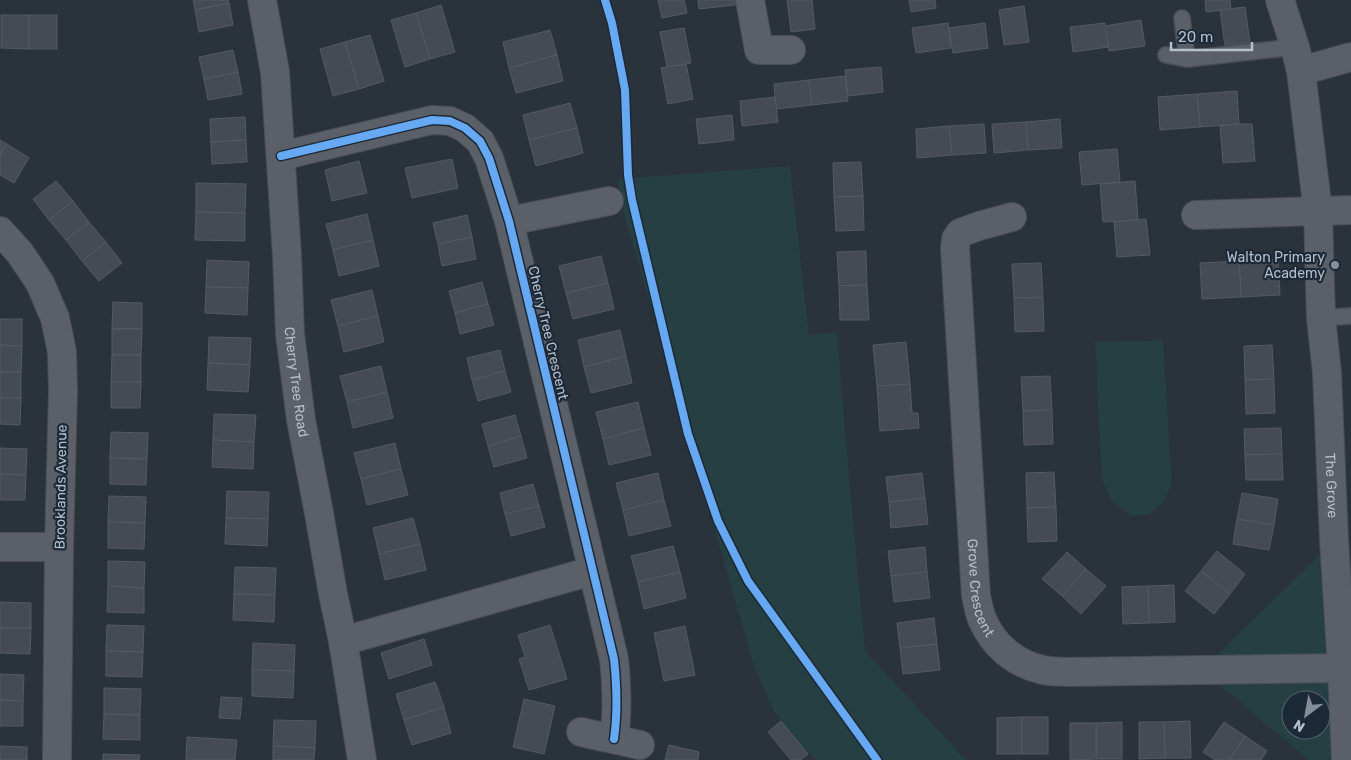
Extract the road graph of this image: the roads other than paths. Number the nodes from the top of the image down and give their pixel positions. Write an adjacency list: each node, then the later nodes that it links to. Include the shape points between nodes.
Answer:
1 (262, 0): 10 (street, Cherry Tree Road, via 275,72)
2 (750, 0): 5 (street, via 759,50)
3 (1280, 0): 9 (street, The Grove)
4 (1182, 18): 8 (lane)
5 (791, 50)
6 (1166, 55): 8 (lane)
7 (1351, 57): 9 (street)
8 (1187, 59): 9 (lane)
9 (1298, 59): 13 (street, The Grove)
10 (281, 156): 16 (street, Cherry Tree Crescent, via 432,120 450,121 480,141 489,158); 23 (street, Cherry Tree Road, via 290,334 301,420)
11 (609, 201): 16 (street)
12 (1351, 210): 13 (street)
13 (1318, 212): 14 (street); 19 (street, The Grove)
14 (1196, 215)
15 (1012, 217): 24 (street, Grove Crescent, via 960,233 955,248 976,596 992,637 1025,665 1066,672)
16 (509, 221): 22 (street, Cherry Tree Crescent)
17 (0, 231): 21 (street, Brooklands Avenue, via 40,283 55,318 62,352)
18 (1351, 316): 19 (lane)
19 (1321, 318): 24 (street, The Grove, via 1328,373)
20 (0, 547): 21 (street)
21 (60, 548): 28 (street, Brooklands Avenue)
22 (592, 571): 23 (street); 26 (street, Cherry Tree Crescent, via 614,659 617,719)
23 (343, 641): 29 (street, Cherry Tree Road)
24 (1342, 668): 30 (street, The Grove)
25 (581, 732): 26 (street)
26 (614, 739): 27 (street)
27 (640, 745)
28 (57, 760)
29 (362, 760)
30 (1346, 760)

